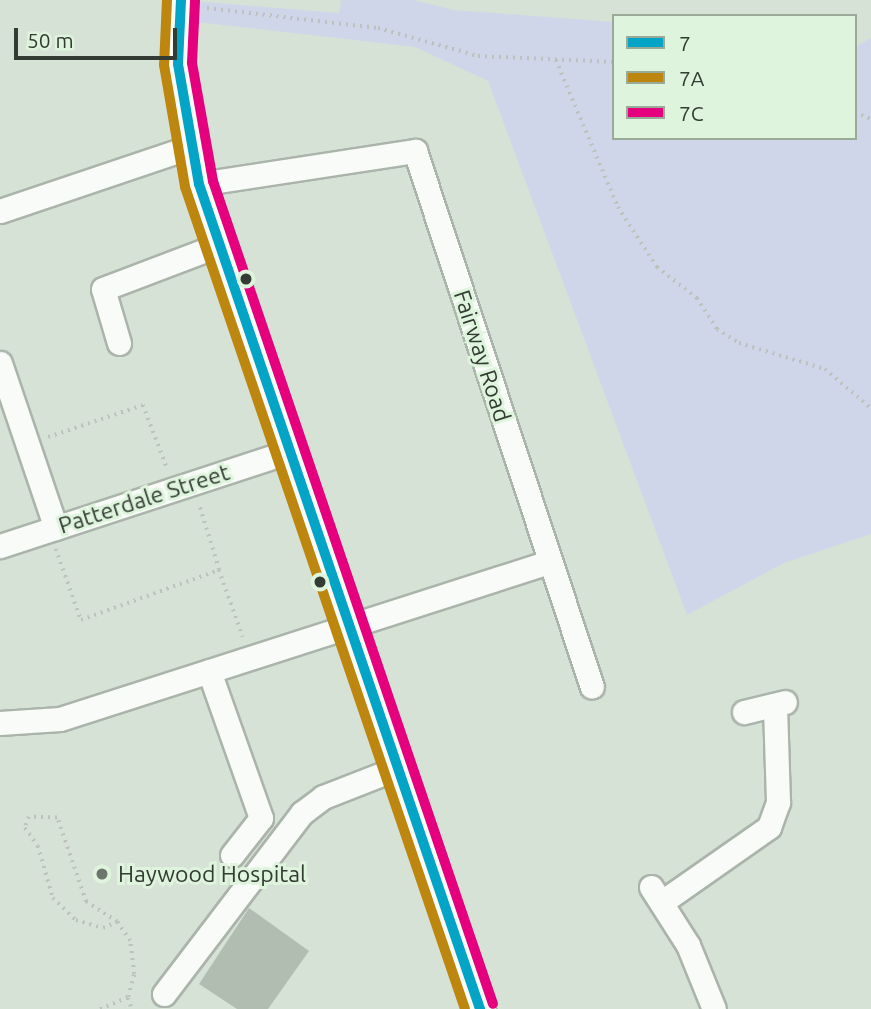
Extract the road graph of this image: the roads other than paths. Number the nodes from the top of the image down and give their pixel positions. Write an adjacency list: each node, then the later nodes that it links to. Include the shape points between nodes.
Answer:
1 (181, 2): 2 (main road, via 178,64)
2 (190, 147): 3 (main road); 4 (street)
3 (199, 184): 5 (main road); 11 (street, Fairway Road, via 415,152)
4 (0, 211)
5 (219, 245): 6 (street, via 103,289); 8 (main road)
6 (119, 343)
7 (0, 363): 9 (street)
8 (288, 452): 9 (street, Patterdale Street); 12 (main road)
9 (52, 529): 10 (street, Patterdale Street)
10 (0, 546)
11 (549, 562): 12 (street); 14 (street, Fairway Road)
12 (348, 625): 13 (street); 17 (main road)
13 (209, 671): 16 (street, via 60,719); 18 (street, via 261,818)
14 (592, 687)
15 (744, 712): 21 (street, via 780,704 778,802 769,827 657,895 688,945)
16 (0, 723)
17 (395, 769): 19 (street, via 323,797 302,813); 20 (main road)
18 (232, 855)
19 (164, 995)
20 (480, 1009)
21 (714, 1009)

